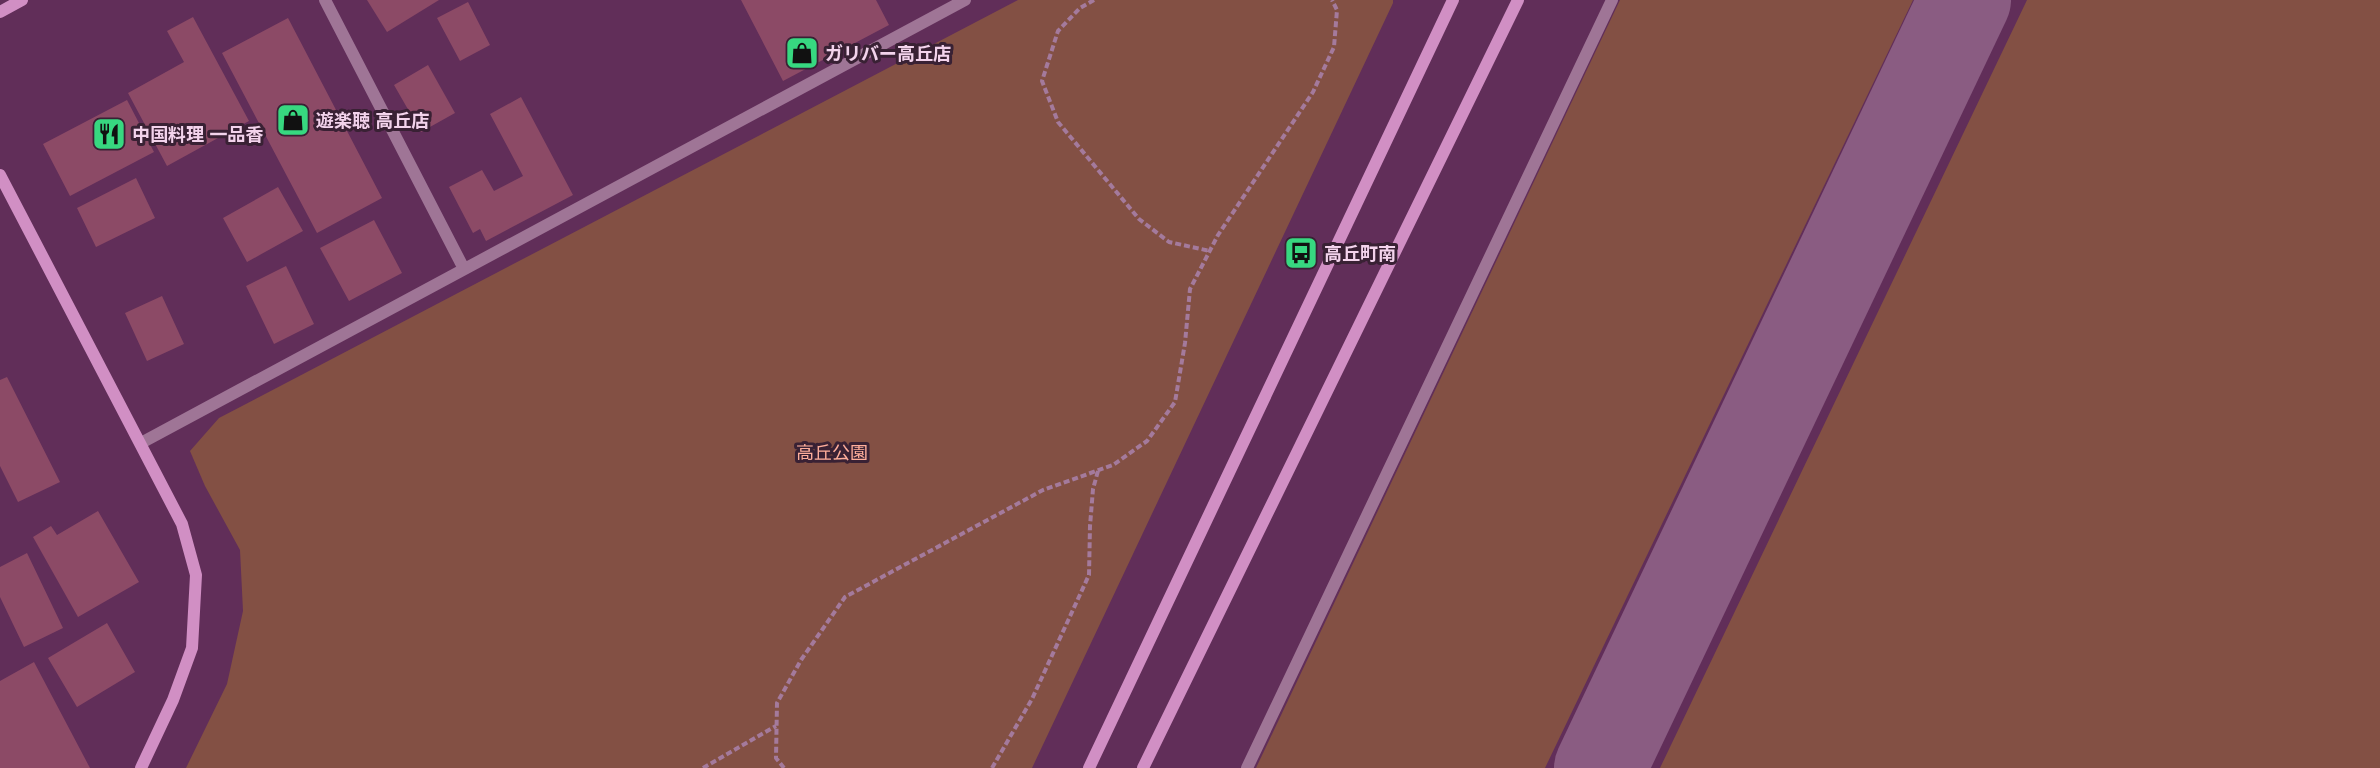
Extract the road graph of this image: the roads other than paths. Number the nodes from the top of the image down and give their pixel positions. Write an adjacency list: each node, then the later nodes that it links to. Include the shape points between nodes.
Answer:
1 (22, 0): 7 (street)
2 (325, 0): 9 (street)
3 (965, 0): 9 (street)
4 (1453, 0): 12 (street)
5 (1518, 0): 13 (street)
6 (1612, 0): 14 (street)
7 (0, 12)
8 (0, 175): 10 (street)
9 (463, 267): 10 (street)
10 (141, 443): 11 (street, via 182,524 196,575 192,648)
11 (141, 768)
12 (1089, 768)
13 (1143, 768)
14 (1247, 768)

